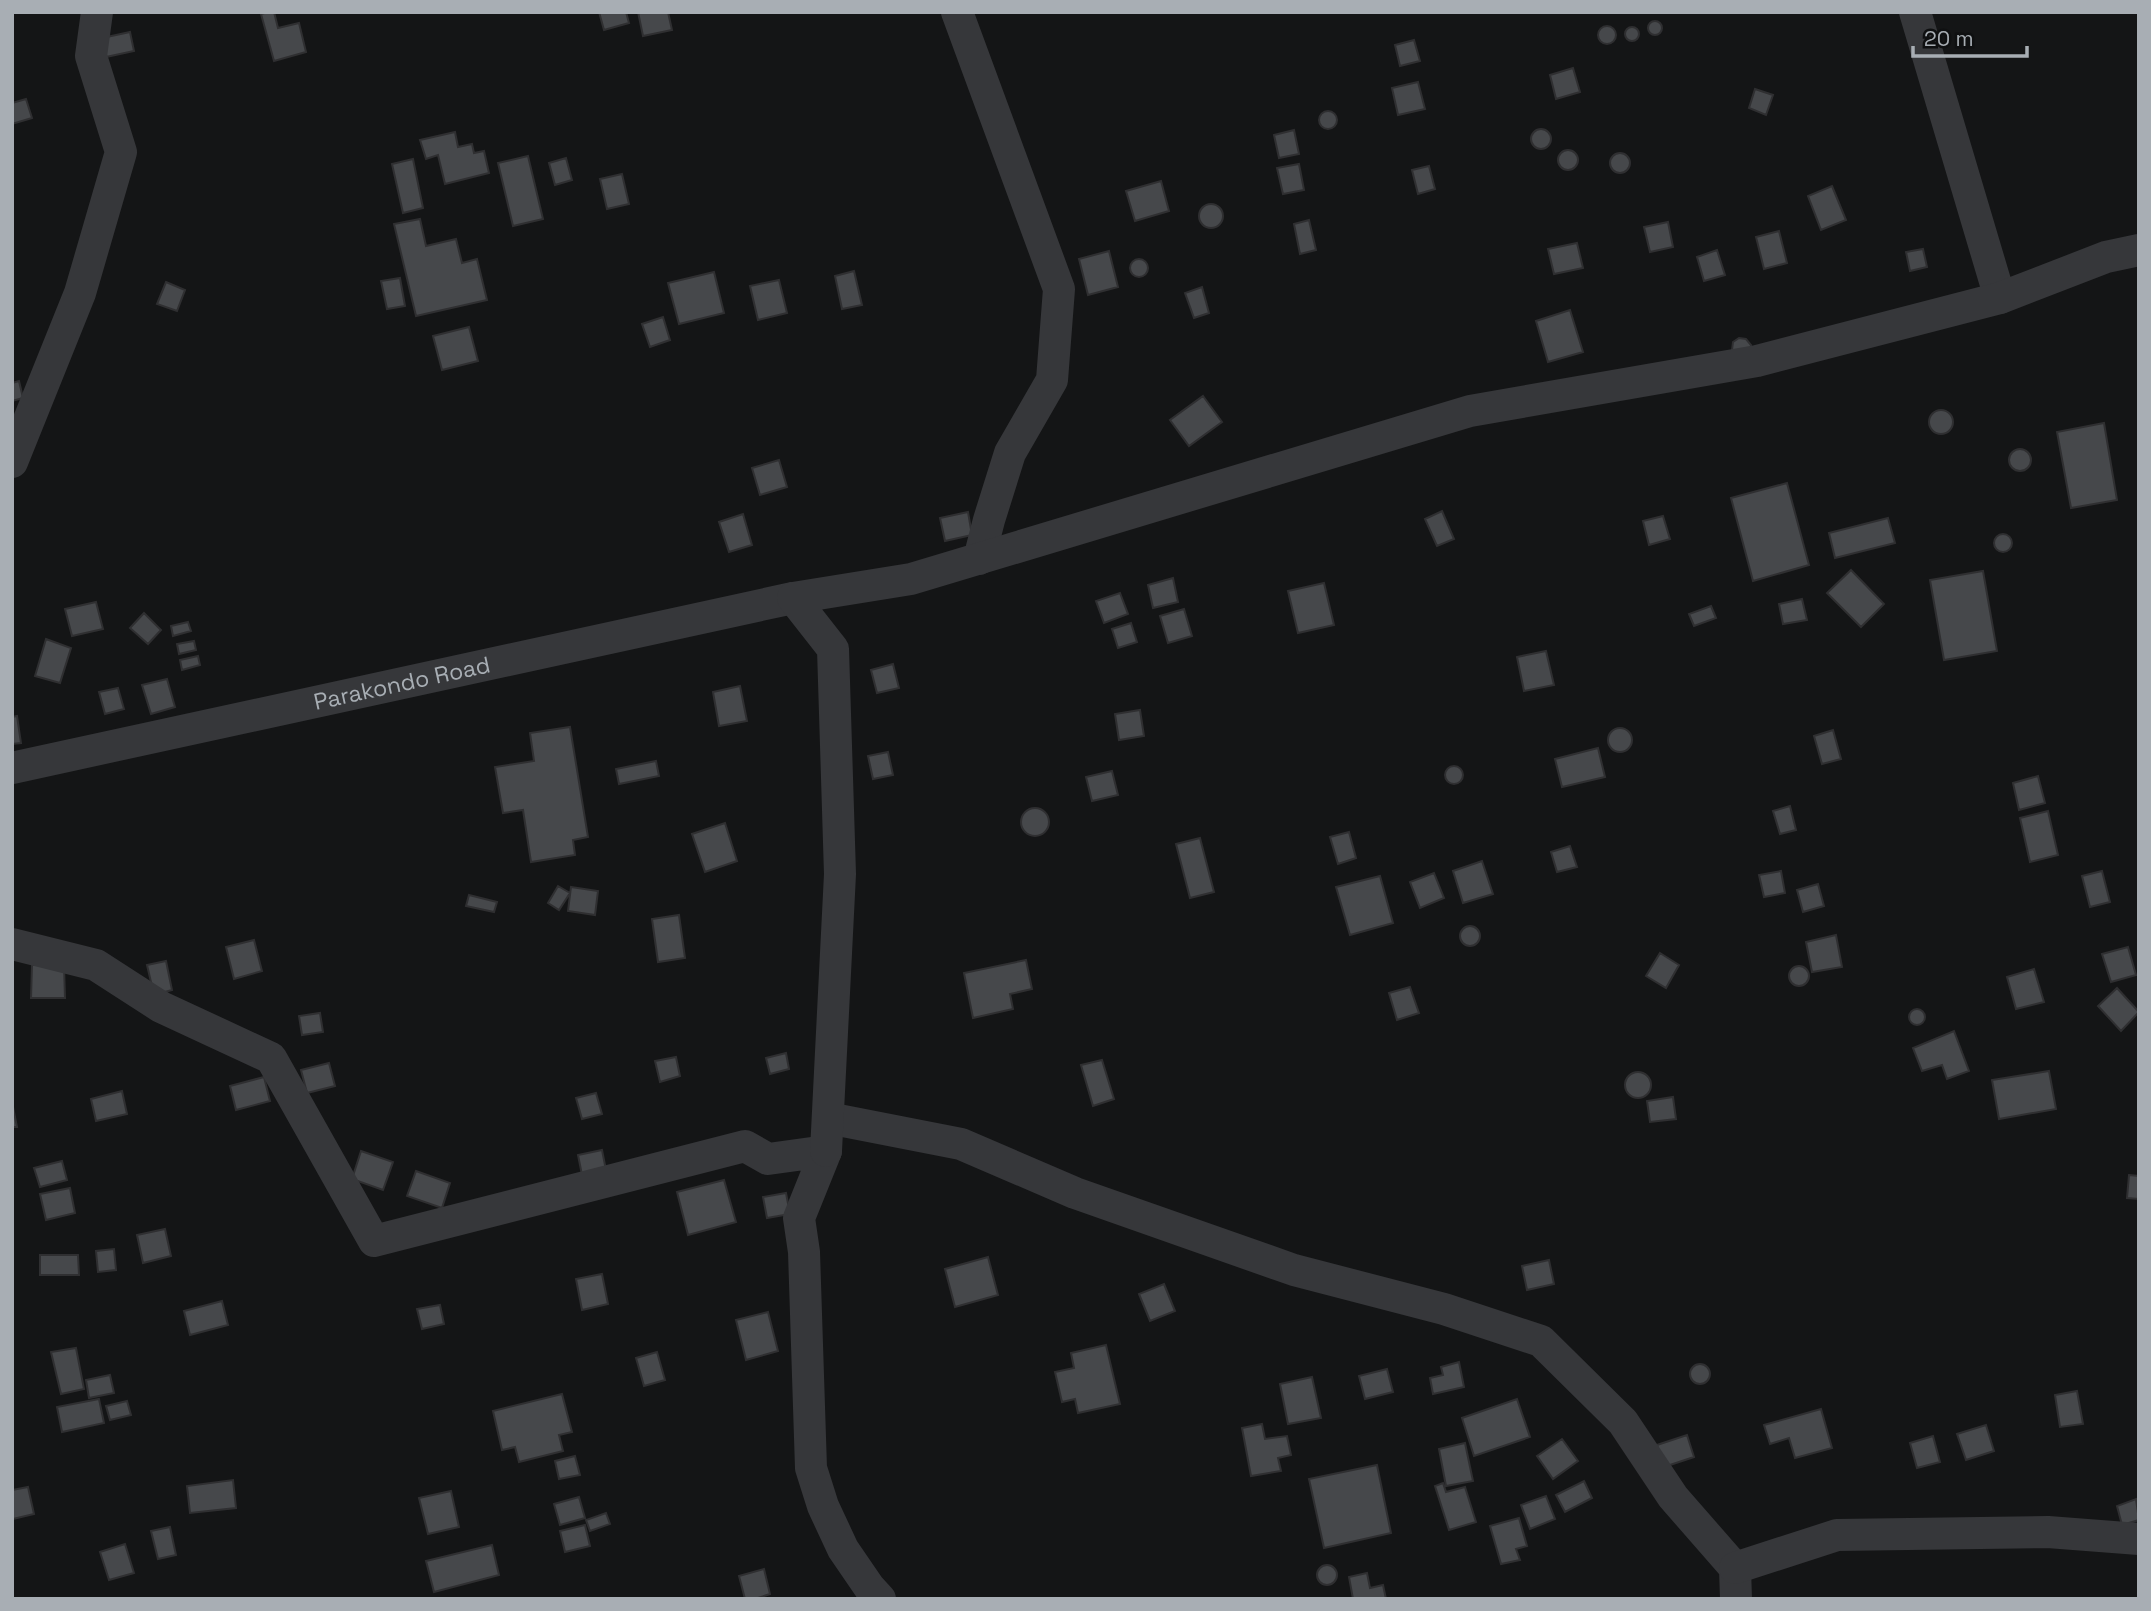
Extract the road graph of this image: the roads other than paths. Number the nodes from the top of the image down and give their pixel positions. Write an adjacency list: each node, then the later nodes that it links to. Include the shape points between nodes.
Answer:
1 (97, 12): 6 (street, via 90,56 121,152 80,293)
2 (957, 12): 7 (street, via 1059,289 1052,380 1010,453)
3 (1915, 12): 5 (street)
4 (2139, 250): 5 (street, Parakondo Road, via 2106,257)
5 (2000, 298): 7 (street, Parakondo Road, via 1757,361 1471,411)
6 (12, 462)
7 (979, 559): 8 (street, Parakondo Road, via 911,579)
8 (793, 598): 9 (street, Parakondo Road); 11 (street, via 833,649 840,874)
9 (12, 768)
10 (12, 944): 12 (street, via 96,965 161,1007 271,1058 374,1241 745,1146 768,1158)
11 (828, 1118): 12 (street); 14 (street, via 961,1144 1075,1193 1294,1270 1541,1340 1623,1422)
12 (826, 1151): 15 (street, via 799,1218 811,1468 843,1549)
13 (2139, 1539): 14 (street, via 2048,1532 1837,1535)
14 (1735, 1583)
15 (880, 1599)

